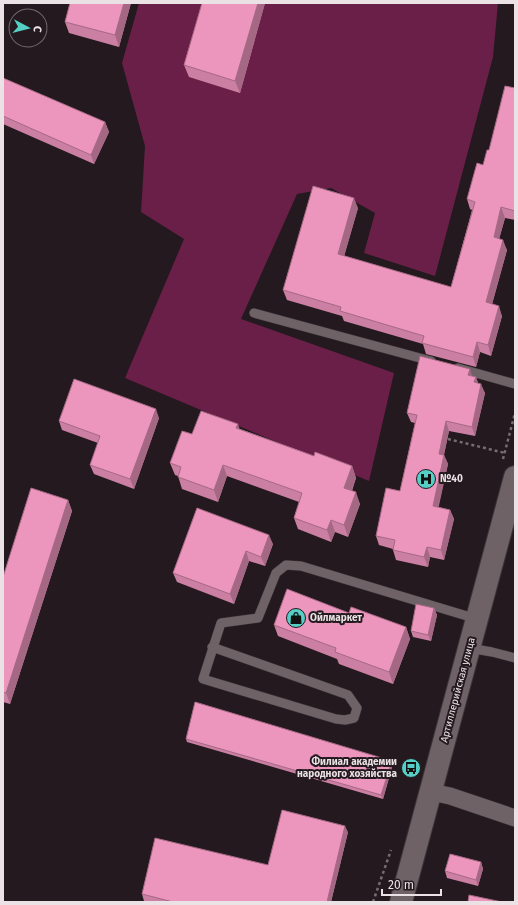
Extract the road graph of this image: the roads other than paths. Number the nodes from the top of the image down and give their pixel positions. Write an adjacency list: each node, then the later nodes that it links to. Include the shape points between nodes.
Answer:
1 (254, 313): 2 (lane)
2 (515, 384)
3 (515, 477): 4 (main road, Артиллерийская улица)
4 (477, 619): 5 (lane, via 301,566 286,565 276,573 258,618 221,623); 6 (main road, Артиллерийская улица)
5 (212, 647): 5 (lane, via 203,679 336,719 354,718 357,708 348,695)
6 (469, 648): 7 (lane); 8 (main road, Артиллерийская улица)
7 (515, 658)
8 (431, 792): 9 (street); 10 (main road, Артиллерийская улица)
9 (515, 818)
10 (401, 902)

